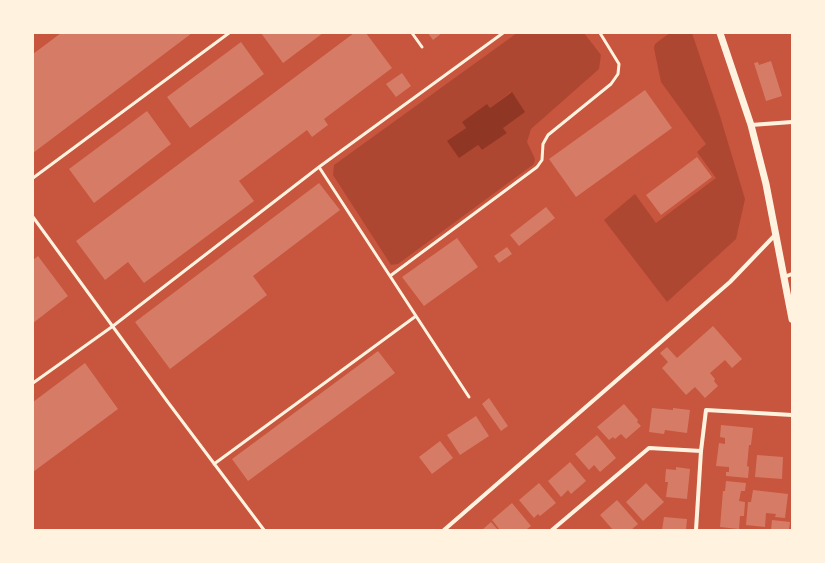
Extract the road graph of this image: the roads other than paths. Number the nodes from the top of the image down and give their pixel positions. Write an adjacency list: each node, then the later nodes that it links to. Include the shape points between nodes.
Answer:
1 (229, 33): 10 (lane)
2 (412, 33): 6 (lane)
3 (504, 33): 9 (lane)
4 (600, 33): 14 (lane, via 619,64 618,74 611,84 548,135 543,144 542,160 537,167)
5 (720, 33): 8 (street)
6 (422, 47)
7 (792, 122): 8 (street)
8 (751, 125): 12 (street)
9 (320, 167): 14 (lane); 18 (lane)
10 (33, 178)
11 (33, 217): 18 (lane)
12 (776, 233): 15 (street); 25 (street, via 730,282)
13 (792, 274): 15 (street)
14 (390, 276): 16 (lane)
15 (784, 277): 17 (street)
16 (416, 316): 20 (lane); 23 (lane)
17 (792, 319)
18 (113, 326): 19 (lane); 23 (lane)
19 (33, 383)
20 (469, 397)
21 (792, 415): 22 (street, via 706,410)
22 (701, 451): 26 (street, via 649,448); 27 (street)
23 (214, 464): 24 (lane)
24 (264, 530)
25 (444, 530)
26 (552, 530)
27 (696, 530)

